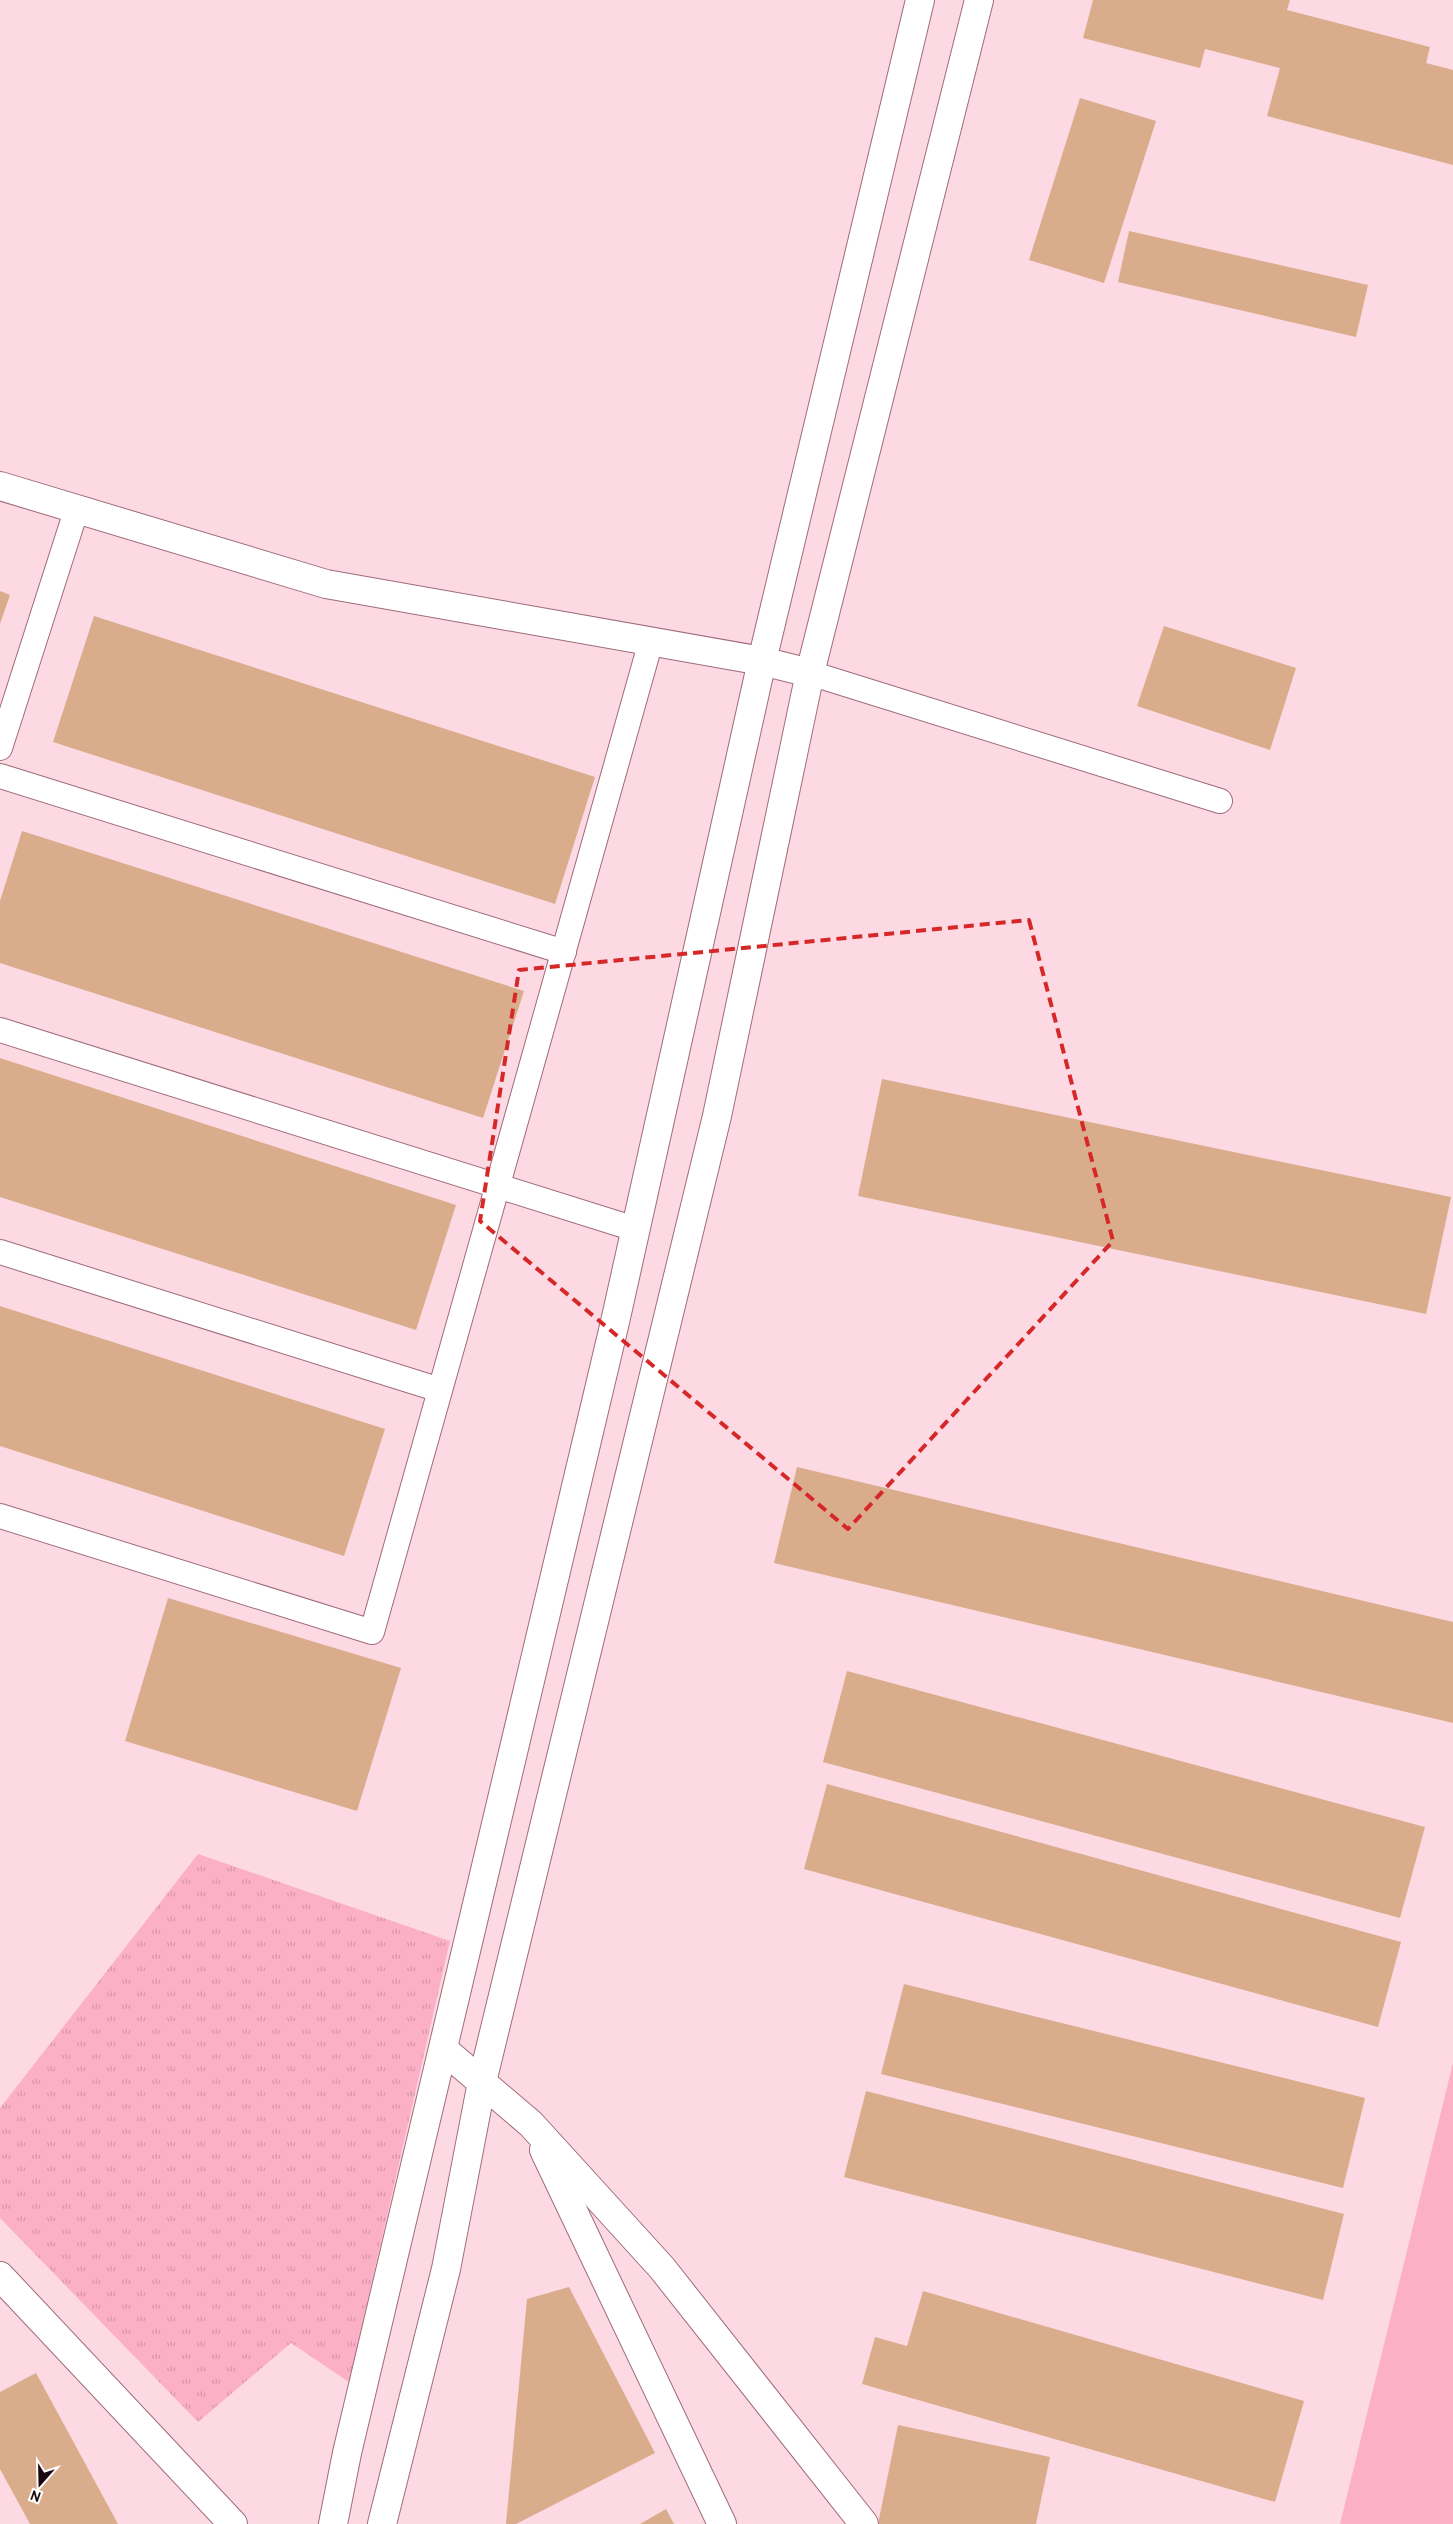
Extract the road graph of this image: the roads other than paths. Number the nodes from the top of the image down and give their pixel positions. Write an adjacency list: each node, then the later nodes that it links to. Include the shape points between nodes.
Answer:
1 (920, 0): 6 (street)
2 (979, 0): 7 (street)
3 (0, 486): 4 (street)
4 (76, 511): 5 (street, via 326,584); 8 (lane)
5 (651, 641): 6 (street); 11 (lane)
6 (762, 661): 7 (street); 14 (street)
7 (810, 673): 10 (lane); 19 (street, via 717,1116)
8 (0, 748)
9 (0, 776): 11 (lane)
10 (1220, 801)
11 (564, 952): 13 (lane)
12 (0, 1030): 13 (lane)
13 (498, 1186): 14 (lane); 16 (lane)
14 (635, 1229): 18 (street)
15 (0, 1252): 16 (lane)
16 (440, 1390): 17 (lane, via 372,1632)
17 (0, 1516)
18 (444, 2050): 19 (street); 23 (street, via 347,2453)
19 (482, 2082): 20 (street); 24 (street, via 446,2270)
20 (531, 2124): 25 (street); 26 (street, via 662,2268)
21 (4, 2288): 22 (street)
22 (233, 2524)
23 (334, 2524)
24 (382, 2524)
25 (722, 2524)
26 (864, 2524)

